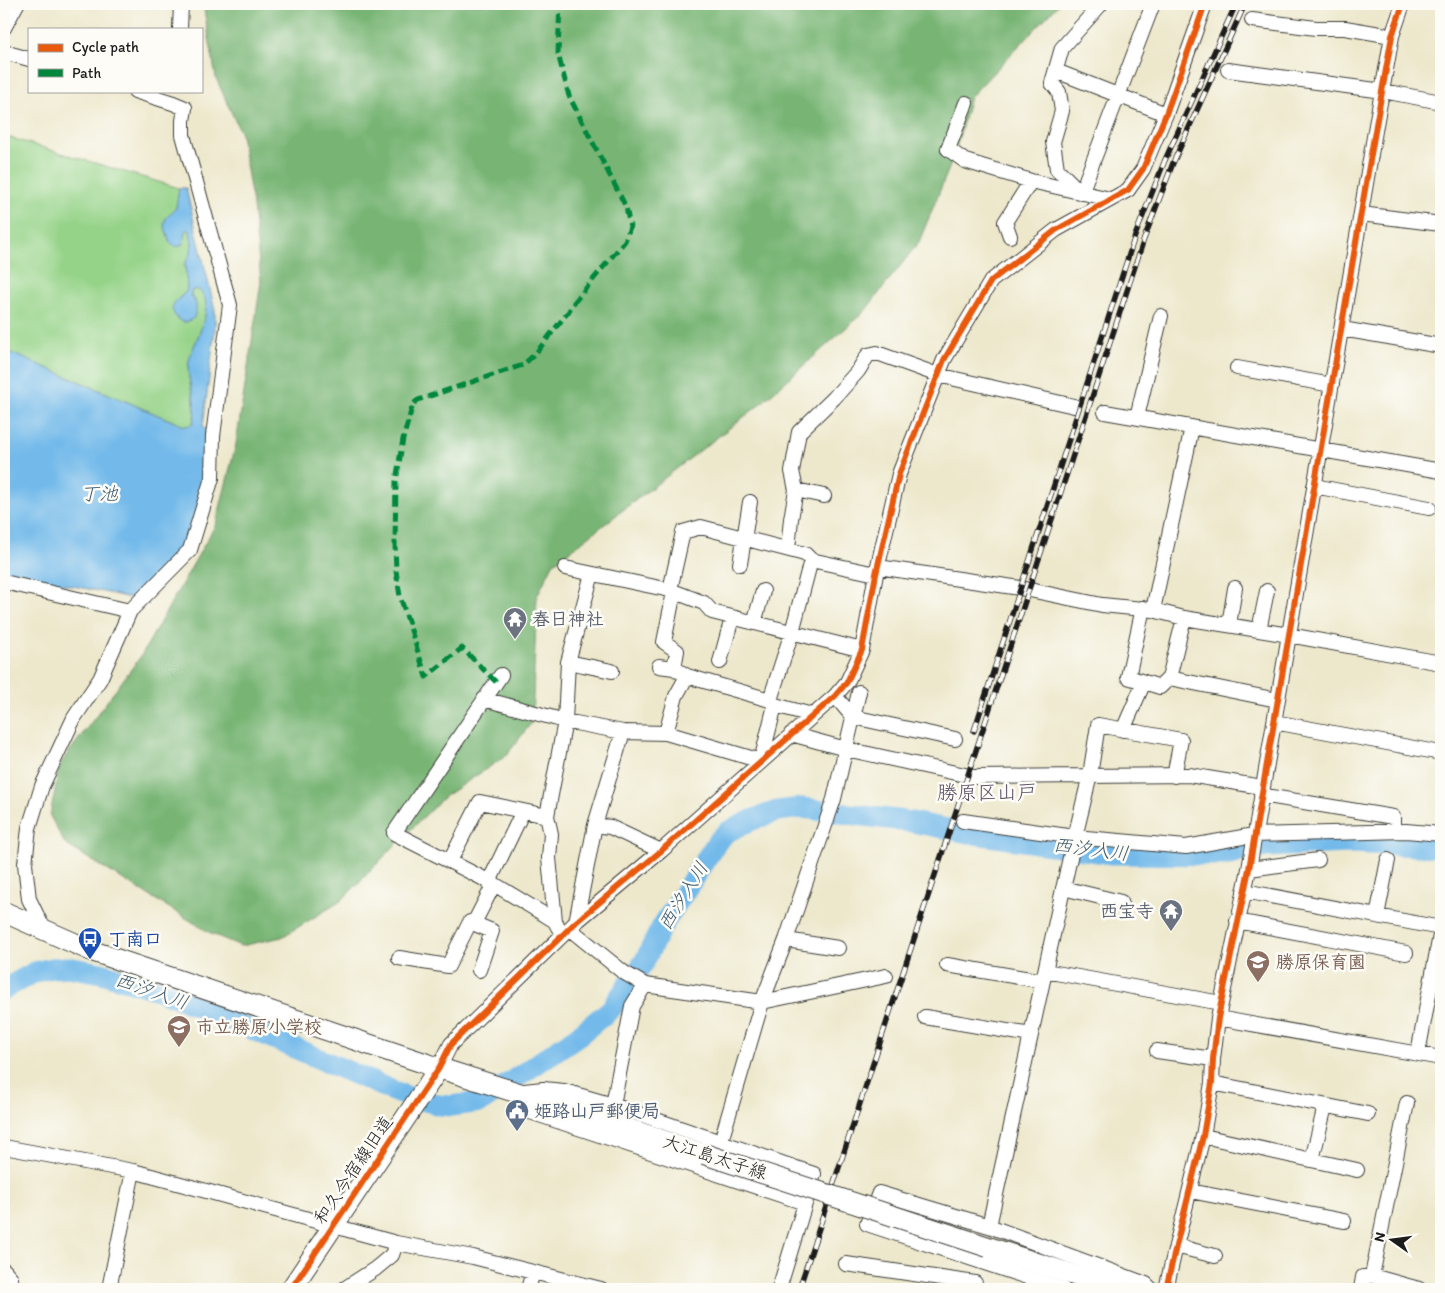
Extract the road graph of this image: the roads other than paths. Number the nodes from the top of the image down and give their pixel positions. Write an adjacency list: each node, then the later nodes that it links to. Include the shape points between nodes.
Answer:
1 (18, 4): 8 (street)
2 (181, 4): 9 (street)
3 (1101, 4): 14 (street, via 1062,48)
4 (1152, 4): 17 (street)
5 (1205, 4): 21 (street)
6 (1402, 4): 10 (street)
7 (1252, 20): 10 (street, via 1345,28)
8 (4, 28)
9 (180, 28)
10 (1392, 36): 15 (street)
11 (4, 52): 12 (street)
12 (28, 60)
13 (1228, 70): 15 (street)
14 (1056, 71): 17 (street); 23 (street, via 1052,83 1059,92 1062,111 1053,142 1057,169)
15 (1383, 91): 19 (street); 25 (street)
16 (142, 92): 18 (street)
17 (1118, 96): 21 (street); 23 (street)
18 (175, 97): 58 (street, via 185,108 183,135 230,305 212,436 212,478 196,534 190,550)
19 (1441, 102)
20 (966, 103): 22 (street, via 948,149 965,161)
21 (1166, 114): 24 (street, via 1143,169 1128,190)
22 (1031, 181): 23 (street); 27 (street, via 1005,222)
23 (1081, 192): 24 (street)
24 (1110, 199): 32 (street, via 1056,230 991,281)
25 (1362, 214): 26 (street); 29 (street)
26 (1441, 224)
27 (1010, 236)
28 (1161, 316): 36 (street)
29 (1342, 329): 30 (street); 33 (street)
30 (1441, 346)
31 (1237, 368): 33 (street)
32 (938, 375): 34 (street); 41 (street, via 878,353 868,355 840,391 798,432 792,472); 50 (street, via 899,474)
33 (1332, 385): 38 (street)
34 (1074, 406)
35 (1105, 412): 36 (street)
36 (1137, 418): 37 (street)
37 (1192, 427): 38 (street); 57 (street)
38 (1321, 450): 39 (street); 40 (street)
39 (1441, 470)
40 (1314, 486): 44 (street); 65 (street)
41 (796, 490): 42 (street); 46 (street)
42 (824, 496)
43 (750, 502): 45 (street)
44 (1429, 508)
45 (744, 537): 46 (street); 48 (street); 54 (street, via 701,527 683,532)
46 (788, 549): 47 (street, via 805,554)
47 (811, 560): 50 (street); 64 (street)
48 (740, 564)
49 (565, 568): 51 (street)
50 (877, 570): 57 (street, via 1020,588 1102,604); 66 (street)
51 (592, 574): 54 (street); 67 (street)
52 (4, 582): 58 (street)
53 (1235, 588): 62 (street)
54 (672, 591): 59 (street, via 704,603 712,612); 71 (street, via 664,642 677,651)
55 (763, 591): 61 (street)
56 (1267, 591): 63 (street)
57 (1148, 609): 60 (street); 76 (street, via 1128,677)
58 (130, 611): 121 (street, via 100,679 74,718 55,756 29,828 25,864 27,887 29,899)
59 (732, 618): 61 (street); 68 (street)
60 (1184, 618): 62 (street); 75 (street)
61 (754, 623): 64 (street)
62 (1229, 626): 63 (street)
63 (1259, 630): 65 (street)
64 (792, 632): 66 (street); 81 (street)
65 (1289, 635): 69 (street); 80 (street)
66 (862, 650): 78 (street, via 847,682)
67 (568, 662): 72 (street); 84 (street)
68 (720, 662)
69 (1441, 663)
70 (659, 666): 71 (street)
71 (674, 668): 74 (street)
72 (612, 671)
73 (501, 675): 79 (street)
74 (688, 676): 81 (street); 88 (street, via 676,696)
75 (1169, 678): 76 (street, via 1160,687); 80 (street)
76 (1144, 682): 86 (street)
77 (859, 692): 83 (street)
78 (835, 696): 82 (street); 83 (street)
79 (484, 699): 84 (street); 108 (street, via 394,833)
80 (1277, 700): 85 (street)
81 (772, 703): 82 (street); 93 (street)
82 (812, 715): 89 (street)
83 (853, 717): 90 (street); 91 (street)
84 (565, 721): 87 (street); 98 (street)
85 (1274, 722): 92 (street); 96 (street)
86 (1123, 730): 94 (street, via 1098,725); 95 (street, via 1181,740)
87 (623, 732): 88 (street); 100 (street)
88 (666, 733): 93 (street)
89 (791, 734): 91 (street); 93 (street)
90 (955, 739)
91 (846, 748): 94 (street, via 974,777); 122 (street, via 834,799)
92 (1441, 753)
93 (761, 761): 105 (street)
94 (1090, 775): 95 (street); 104 (street)
95 (1174, 776): 96 (street, via 1189,775)
96 (1262, 791): 101 (street, via 1393,817); 103 (street)
97 (523, 811): 98 (street); 108 (street, via 480,802); 110 (street)
98 (547, 816): 116 (street, via 551,834)
99 (963, 820): 104 (street)
100 (594, 825): 105 (street, via 610,827); 119 (street)
101 (1393, 831): 102 (street); 103 (street)
102 (1441, 834)
103 (1254, 835): 104 (street, via 1186,847); 109 (street)
104 (1075, 837): 111 (street)
105 (661, 851): 119 (street)
106 (1318, 860): 109 (street)
107 (1388, 860): 115 (street)
108 (450, 862): 110 (street)
109 (1249, 869): 112 (street)
110 (492, 883): 116 (street); 118 (street)
111 (1063, 888): 113 (street); 129 (street)
112 (1244, 891): 115 (street); 117 (street)
113 (1121, 902)
114 (4, 912): 121 (main road, 大江島太子線)
115 (1377, 916): 120 (street)
116 (555, 921): 119 (street)
117 (1237, 921): 124 (street); 132 (street)
118 (474, 923): 125 (street, via 470,922 448,966); 127 (street, via 492,931)
119 (570, 929): 130 (street, via 623,972); 140 (street, via 451,1044)
120 (1441, 929): 137 (street)
121 (44, 930): 140 (main road, 大江島太子線, via 92,951)
122 (786, 940): 123 (street); 131 (street)
123 (838, 948)
124 (1406, 953)
125 (398, 958)
126 (947, 965): 129 (street)
127 (479, 970)
128 (886, 976): 131 (street)
129 (1044, 976): 132 (street); 135 (street)
130 (645, 984): 131 (street); 145 (street, via 632,1006)
131 (762, 1002): 151 (street)
132 (1221, 1003): 134 (street)
133 (925, 1017): 135 (street)
134 (1218, 1018): 137 (street); 139 (street)
135 (1031, 1035): 160 (street)
136 (1157, 1051): 139 (street)
137 (1418, 1053): 138 (street)
138 (1441, 1058)
139 (1213, 1059): 141 (street)
140 (439, 1068): 143 (main road, 大江島太子線); 159 (main road, 和久今宿線旧道)
141 (1212, 1082): 146 (street); 150 (street)
142 (564, 1091): 143 (street); 145 (street); 147 (street)
143 (514, 1092): 147 (main road, 大江島太子線); 149 (street, via 524,1110)
144 (1407, 1103): 168 (street)
145 (613, 1105): 151 (street)
146 (1325, 1106): 148 (street); 153 (street)
147 (582, 1113): 149 (street); 163 (main road, 大江島太子線, bridge)
148 (1368, 1114)
149 (554, 1121): 157 (street)
150 (1203, 1136): 153 (street); 156 (street)
151 (721, 1141): 157 (street, via 814,1174)
152 (4, 1147): 155 (street)
153 (1312, 1160): 154 (street)
154 (1357, 1170)
155 (133, 1171): 159 (street); 171 (street)
156 (1190, 1191): 158 (street); 162 (street)
157 (805, 1203): 176 (street)
158 (1344, 1221)
159 (334, 1226): 161 (street); 172 (main road, 和久今宿線旧道)
160 (989, 1226): 163 (street, via 879,1193 867,1224); 179 (street, via 1146,1284)
161 (396, 1243): 167 (street); 173 (street, via 392,1255)
162 (1176, 1246): 164 (street); 180 (street)
163 (984, 1254): 169 (street); 177 (street); 178 (main road, 大江島太子線)
164 (1215, 1256)
165 (846, 1264): 169 (street)
166 (4, 1270): 170 (street, via 11,1278)
167 (533, 1272): 174 (street); 175 (street)
168 (1372, 1276): 181 (street, via 1363,1277); 182 (street)
169 (974, 1286)
170 (9, 1289)
171 (109, 1289)
172 (291, 1289)
173 (344, 1289)
174 (528, 1289)
175 (602, 1289)
176 (779, 1289)
177 (1063, 1289)
178 (1117, 1289)
179 (1150, 1289)
180 (1166, 1289)
181 (1361, 1289)
182 (1419, 1289)

